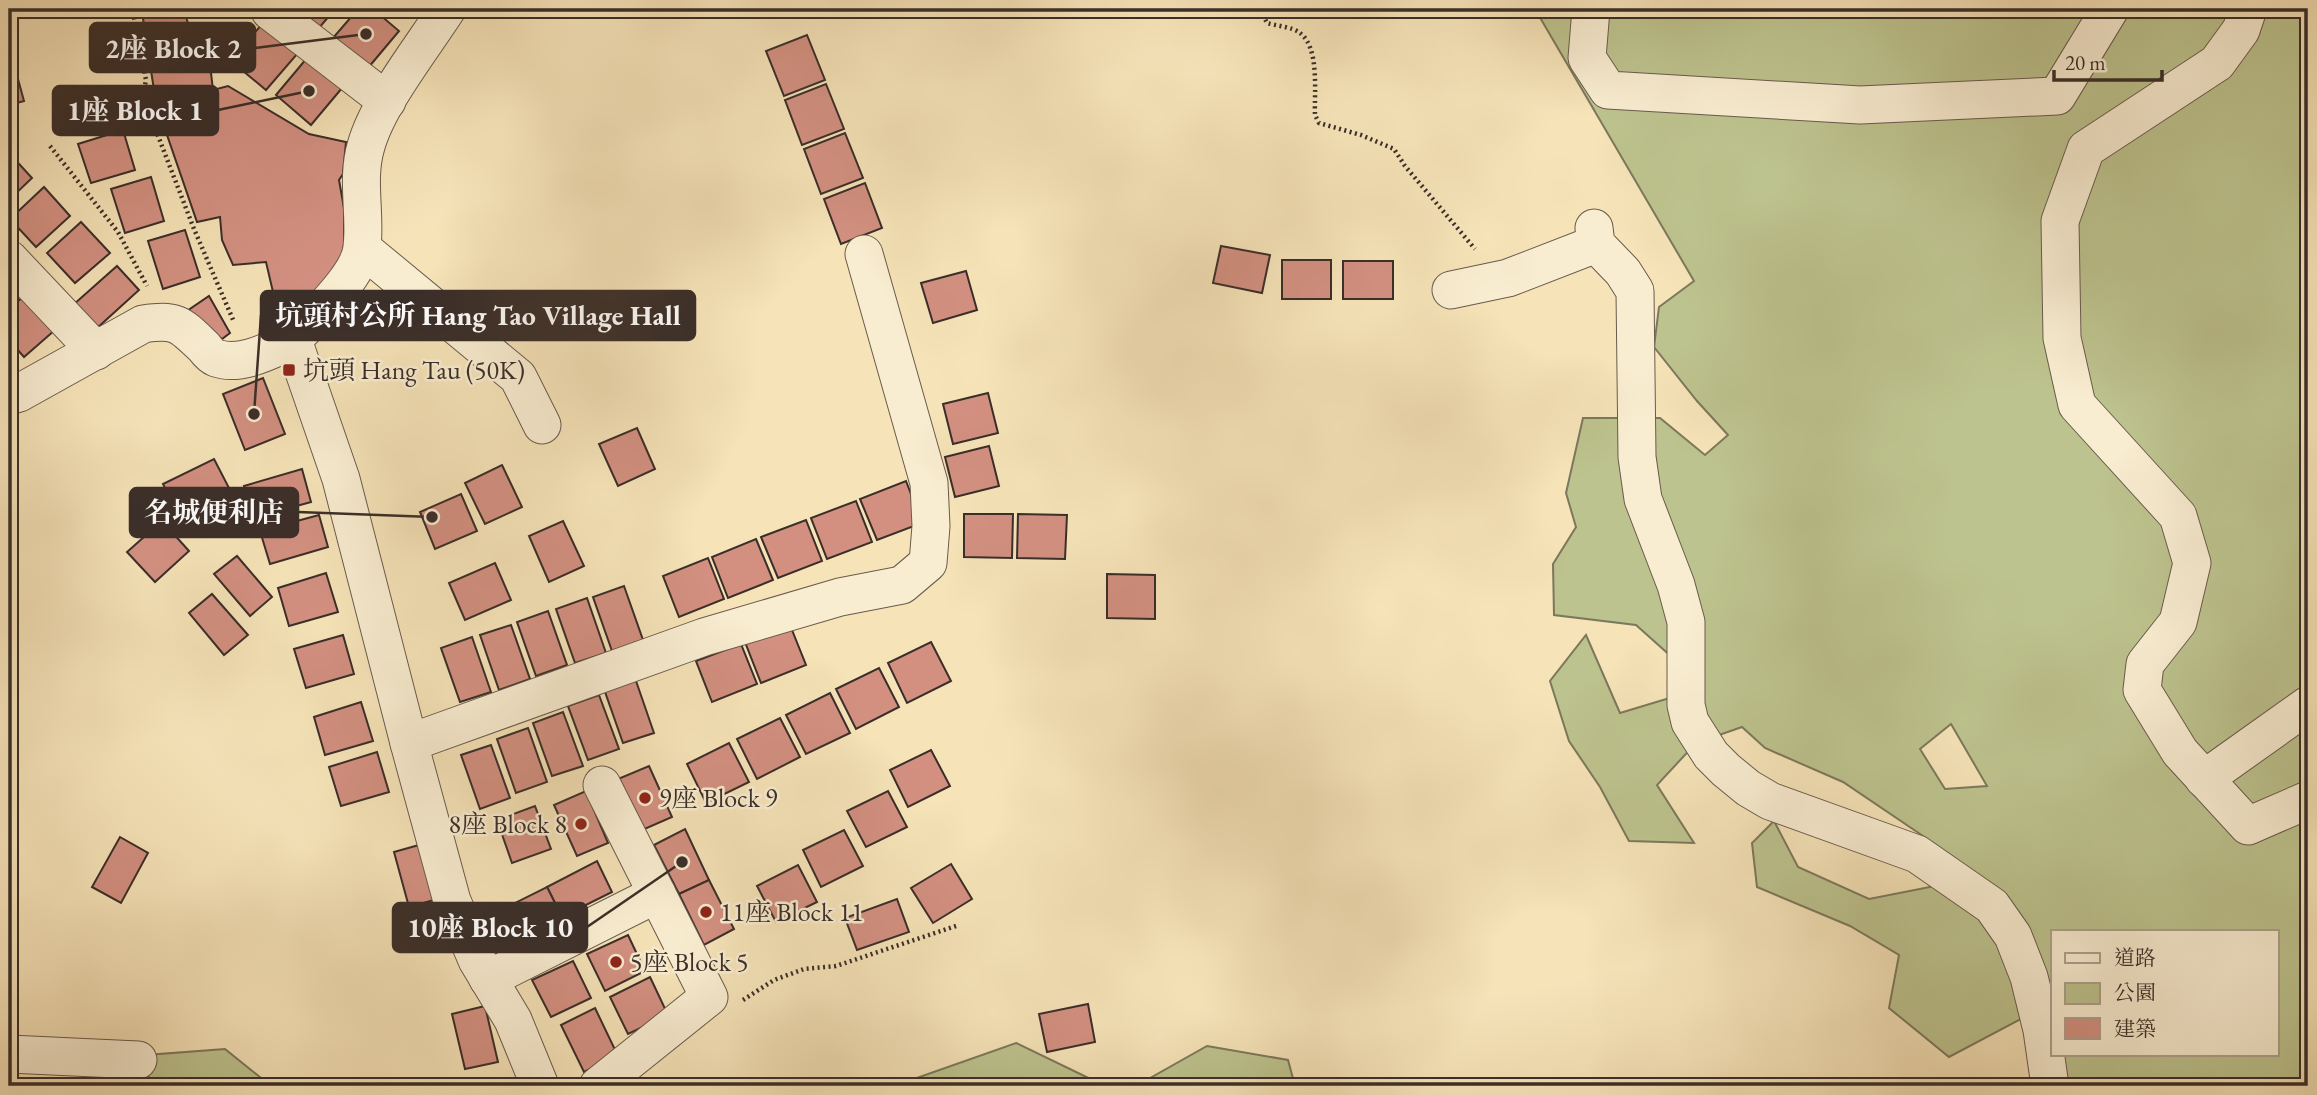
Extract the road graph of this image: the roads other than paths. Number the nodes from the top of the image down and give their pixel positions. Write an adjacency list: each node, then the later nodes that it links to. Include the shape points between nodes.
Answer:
1 (447, 9): 6 (street)
2 (1591, 9): 3 (street, via 1587,58 1608,90 1860,105 2057,96)
3 (2110, 9)
4 (2248, 9): 17 (street, via 2241,30 2217,63 2086,149 2060,221 2062,338 2077,405 2178,516 2192,563 2178,622 2145,664 2142,690 2180,752)
5 (270, 12): 6 (street)
6 (387, 101): 7 (street, via 365,148)
7 (363, 249): 11 (street, via 353,275); 14 (street, via 518,377)
8 (864, 254): 16 (street, via 929,483 928,563 902,585 840,597 704,637)
9 (14, 276): 12 (street)
10 (1451, 290): 26 (street, via 1508,278 1595,236 1623,272 1635,291 1637,457 1643,499 1686,622 1686,705 1696,734 1726,770 1759,795 1917,854 1992,906 2013,936 2029,977)
11 (293, 340): 12 (street, via 254,357 214,358 183,327 165,321 143,324); 16 (street, via 341,479)
12 (96, 351): 13 (street)
13 (9, 396)
14 (542, 425)
15 (2308, 705): 17 (street)
16 (409, 743): 21 (street, via 452,901)
17 (2204, 779): 19 (street, via 2248,826)
18 (602, 785): 20 (street)
19 (2308, 800)
20 (657, 894): 21 (street); 25 (street, via 709,997)
21 (488, 979): 24 (street, via 513,1020)
22 (9, 1054): 23 (street)
23 (138, 1060)
24 (540, 1086)
25 (598, 1086)
26 (2050, 1086)

